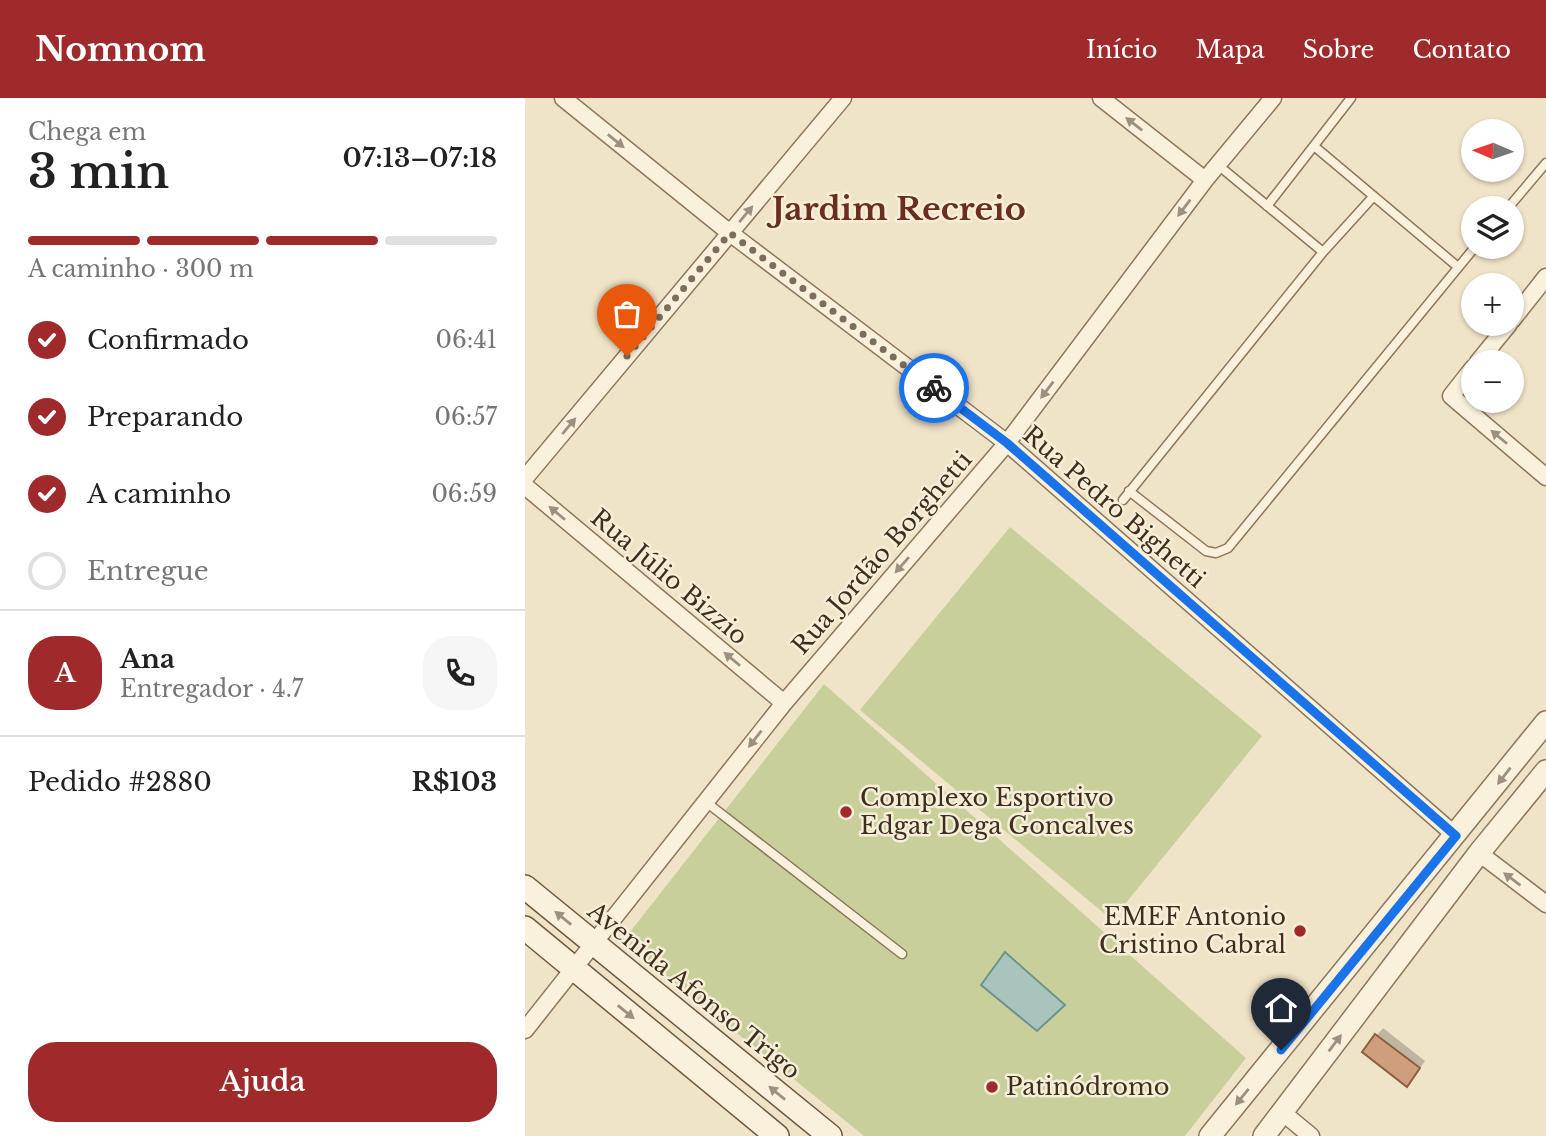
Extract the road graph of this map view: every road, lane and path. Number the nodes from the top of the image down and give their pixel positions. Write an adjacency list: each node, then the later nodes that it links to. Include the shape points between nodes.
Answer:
1 (563, 98): 13 (street, Rua Pedro Bighetti, one-way to 13)
2 (843, 98): 13 (street, one-way to 2)
3 (1101, 98): 9 (street, one-way to 3)
4 (1273, 98): 8 (street, Rua Jordão Borghetti)
5 (1351, 98): 6 (lane)
6 (1314, 146): 11 (lane); 12 (lane)
7 (1546, 163): 10 (lane)
8 (1218, 165): 9 (street, Rua Jordão Borghetti); 12 (lane)
9 (1205, 180): 24 (street, Rua Jordão Borghetti, one-way to 24)
10 (1518, 196)
11 (1372, 198): 14 (lane); 16 (lane)
12 (1267, 206): 14 (lane)
13 (730, 233): 24 (street, Rua Pedro Bighetti); 26 (street, one-way to 13)
14 (1324, 252): 28 (lane)
15 (1465, 259): 16 (lane)
16 (1458, 267): 28 (lane, via 1228,548 1206,551)
17 (1546, 277): 18 (street)
18 (1524, 305)
19 (1499, 336): 20 (street)
20 (1488, 350)
21 (1461, 384): 22 (street, one-way to 21, via 1451,397)
22 (1461, 405)
23 (1470, 413): 25 (street, one-way to 23)
24 (1007, 443): 30 (street, Rua Jordão Borghetti, one-way to 30); 34 (street, Rua Pedro Bighetti)
25 (1546, 477)
26 (525, 478)
27 (525, 486): 30 (street, Rua Júlio Bizzio, one-way to 27)
28 (1129, 491): 29 (lane)
29 (1123, 500)
30 (784, 702): 33 (street, Rua Jordão Borghetti, one-way to 33)
31 (1546, 722): 34 (street, one-way to 34)
32 (1546, 771): 35 (street)
33 (706, 802): 39 (street, Rua Jordão Borghetti); 40 (lane)
34 (1456, 836): 46 (street, one-way to 46)
35 (1479, 853): 37 (street, one-way to 35); 43 (street, one-way to 35)
36 (525, 887): 39 (main road, Avenida Afonso Trigo, one-way to 36)
37 (1546, 904)
38 (525, 928): 41 (main road)
39 (594, 944): 41 (street, Rua Jordão Borghetti); 45 (main road, Avenida Afonso Trigo, one-way to 39)
40 (902, 954)
41 (573, 968): 42 (street, Rua Jordão Borghetti); 44 (main road, one-way to 44)
42 (525, 1030)
43 (1282, 1112): 47 (street); 48 (street)
44 (777, 1136)
45 (829, 1136)
46 (1210, 1136)
47 (1263, 1136)
48 (1311, 1136)

